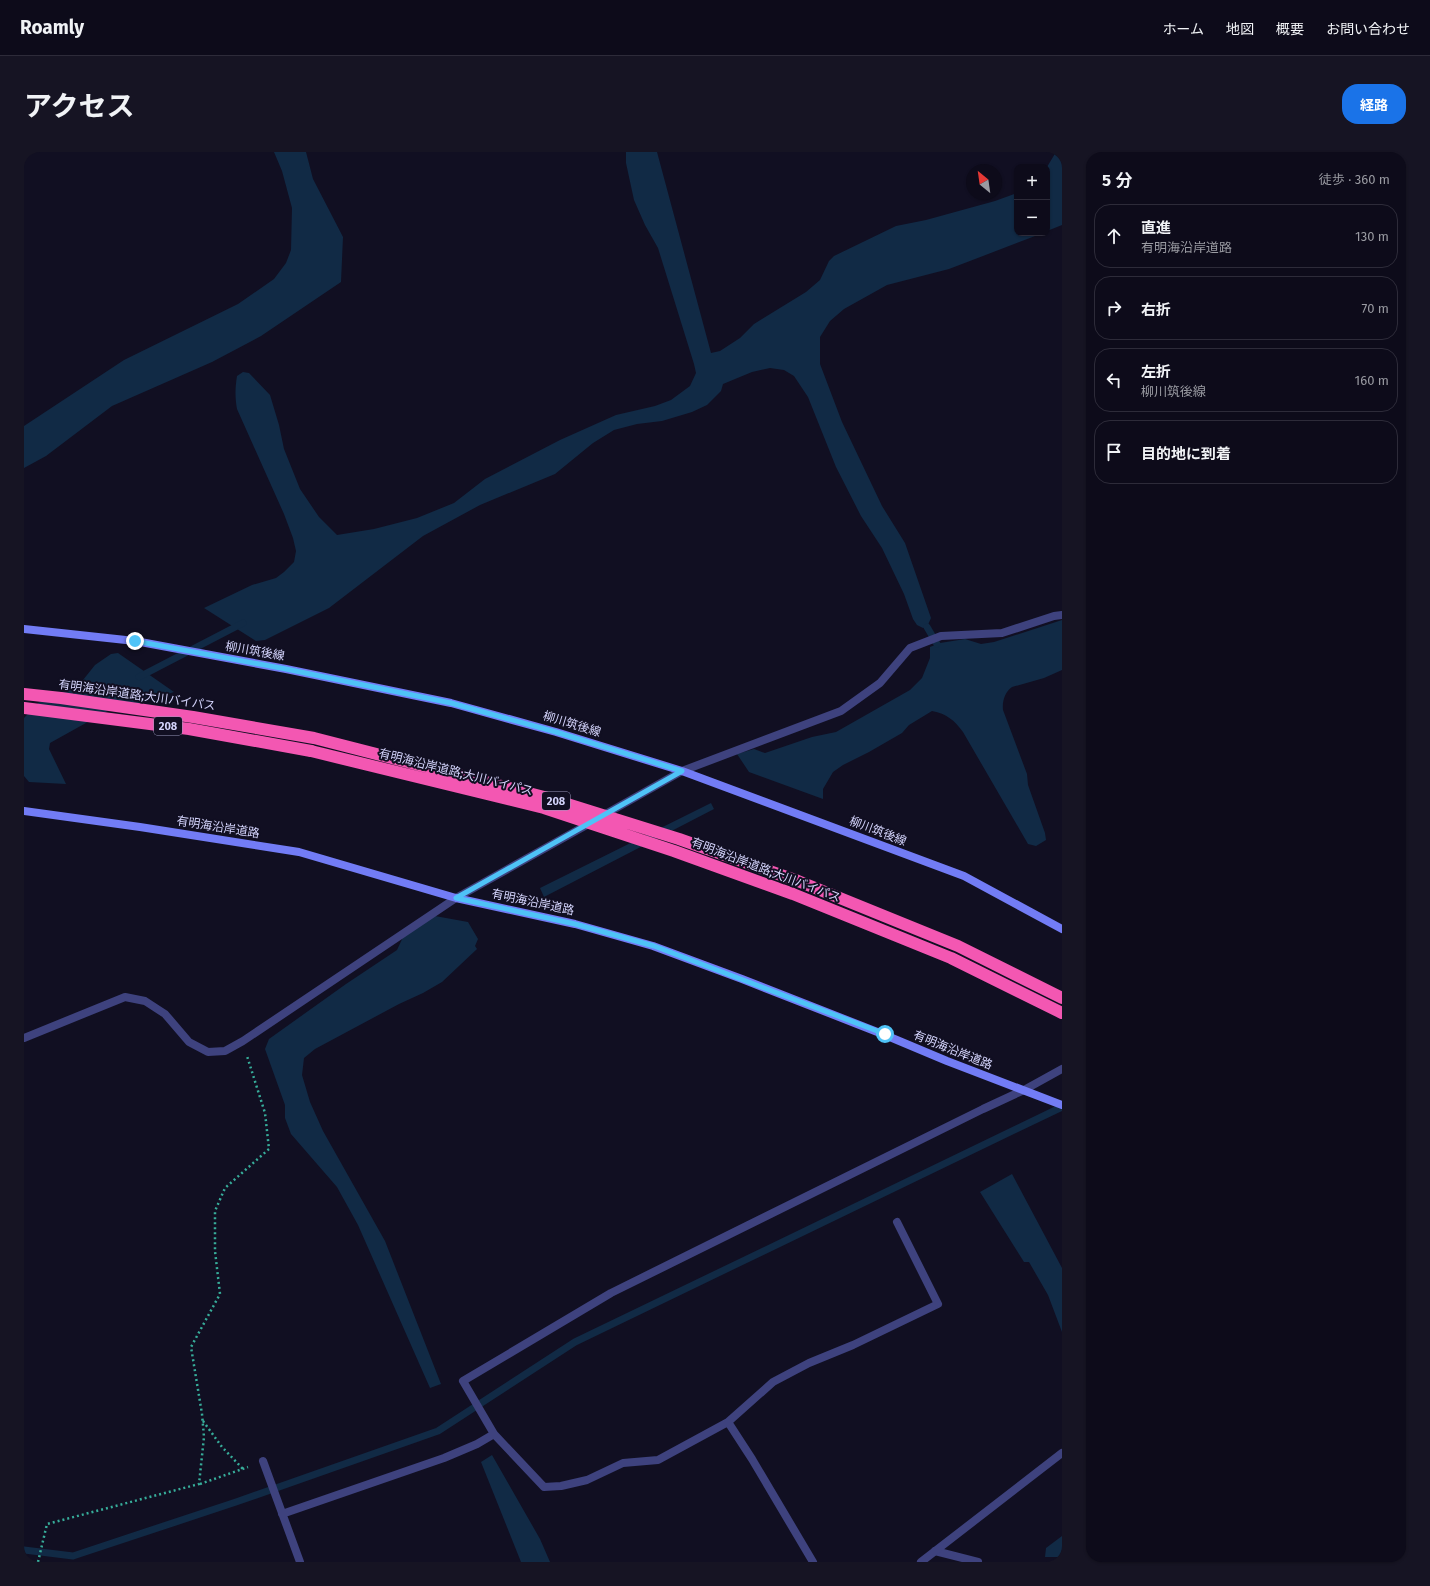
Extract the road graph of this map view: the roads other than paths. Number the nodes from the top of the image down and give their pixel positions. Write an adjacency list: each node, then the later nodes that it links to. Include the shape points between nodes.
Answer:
1 (1062, 615): 5 (street, via 1002,632 941,636 910,648 880,683 841,711)
2 (24, 629): 5 (main road, 柳川筑後線, via 135,641 451,703)
3 (24, 694): 9 (highway, 有明海沿岸道路;大川バイパス / 208, bridge, via 185,716 314,738 548,798 679,839 798,881 958,946)
4 (24, 708): 10 (highway, 有明海沿岸道路;大川バイパス / 208, bridge, via 189,729 311,751 544,808 793,894 951,958)
5 (682, 771): 7 (street); 8 (main road, 柳川筑後線, via 964,876)
6 (24, 811): 7 (main road, 有明海沿岸道路, via 299,852)
7 (456, 898): 11 (street, via 225,1051 208,1052 189,1042 165,1014 145,1000 125,997); 13 (main road, 有明海沿岸道路, via 575,924 654,946)
8 (1062, 929)
9 (1062, 998)
10 (1062, 1013)
11 (24, 1038)
12 (1062, 1070): 13 (street)
13 (1024, 1090): 14 (main road, 有明海沿岸道路); 17 (street, via 611,1293 463,1381)
14 (1062, 1105)
15 (898, 1222): 16 (street, via 938,1304 773,1382)
16 (728, 1422): 17 (street, via 658,1460 623,1463 587,1480 544,1487); 23 (street)
17 (494, 1434): 20 (street, via 444,1458)
18 (1062, 1453): 21 (street)
19 (263, 1461): 20 (street)
20 (282, 1514): 22 (street)
21 (935, 1551): 24 (street); 25 (street)
22 (300, 1562)
23 (813, 1562)
24 (921, 1562)
25 (978, 1562)

